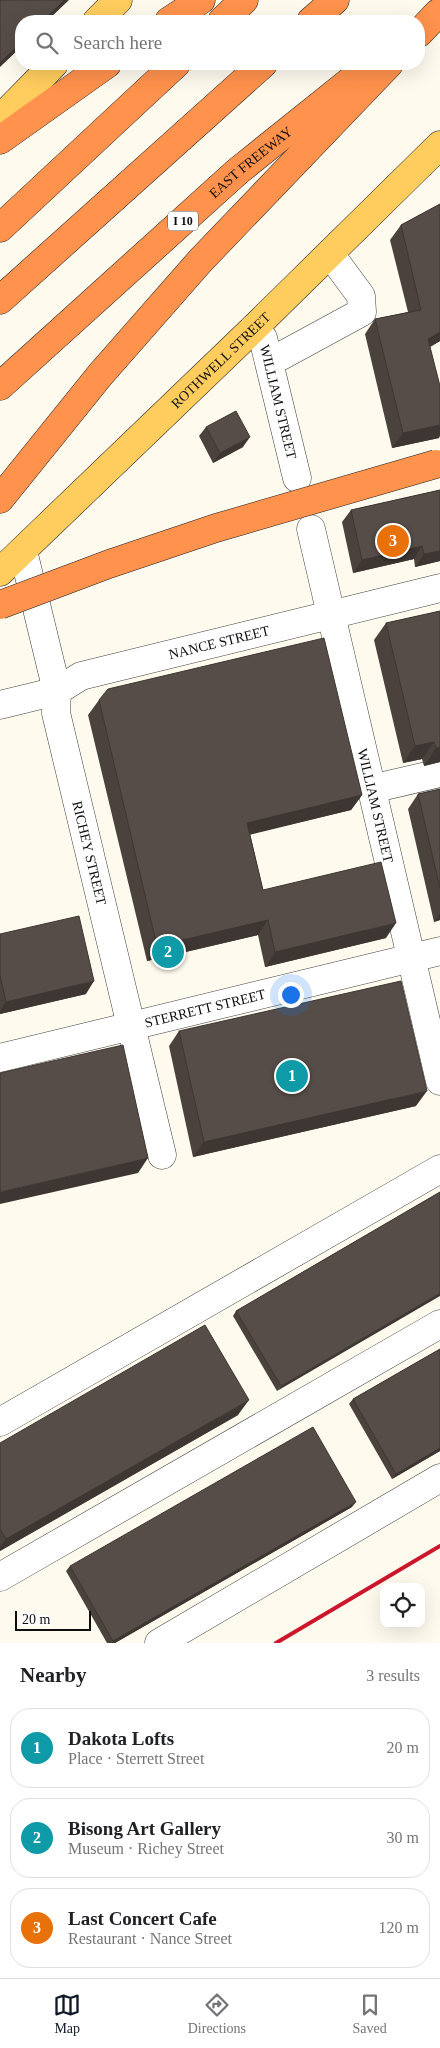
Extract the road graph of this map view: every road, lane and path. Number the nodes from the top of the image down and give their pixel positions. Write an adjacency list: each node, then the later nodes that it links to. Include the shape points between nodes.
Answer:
1 (118, 0): 5 (main road)
2 (201, 0): 6 (highway)
3 (244, 0): 7 (highway)
4 (335, 0): 8 (highway)
5 (103, 15)
6 (178, 15)
7 (228, 15)
8 (318, 15)
9 (48, 70): 15 (main road)
10 (99, 70): 16 (highway)
11 (170, 70): 18 (highway)
12 (256, 70): 20 (highway)
13 (364, 70): 23 (highway, EAST FREEWAY / I 10, via 238,171)
14 (384, 70): 26 (highway, via 201,260 100,375)
15 (0, 119)
16 (0, 140)
17 (440, 145): 19 (main road, ROTHWELL STREET)
18 (7, 222)
19 (330, 254): 21 (main road, ROTHWELL STREET); 22 (street, via 361,296 362,312)
20 (0, 300)
21 (254, 328): 22 (street, WILLIAM STREET, via 263,338); 28 (main road, ROTHWELL STREET)
22 (270, 362): 25 (street, WILLIAM STREET)
23 (0, 386)
24 (438, 464): 31 (highway, bridge, via 216,528)
25 (298, 478)
26 (0, 499)
27 (311, 529): 32 (street, WILLIAM STREET)
28 (23, 551): 29 (main road, ROTHWELL STREET); 33 (street, RICHEY STREET)
29 (0, 572)
30 (440, 588): 32 (street, NANCE STREET)
31 (0, 605)
32 (330, 614): 33 (street, NANCE STREET, via 81,676); 36 (street, WILLIAM STREET)
33 (57, 691): 34 (street, NANCE STREET); 39 (street, RICHEY STREET, via 56,713)
34 (0, 706)
35 (440, 773): 36 (street)
36 (371, 789): 38 (street, WILLIAM STREET)
37 (440, 951): 38 (street, STERRETT STREET)
38 (411, 958): 39 (street, STERRETT STREET); 41 (street, WILLIAM STREET)
39 (130, 1024): 40 (street, STERRETT STREET); 42 (street, RICHEY STREET)
40 (0, 1058)
41 (440, 1081)
42 (162, 1155)
43 (440, 1169): 45 (street)
44 (440, 1324): 47 (street)
45 (0, 1422)
46 (440, 1478): 48 (street)
47 (0, 1577)
48 (159, 1643)

